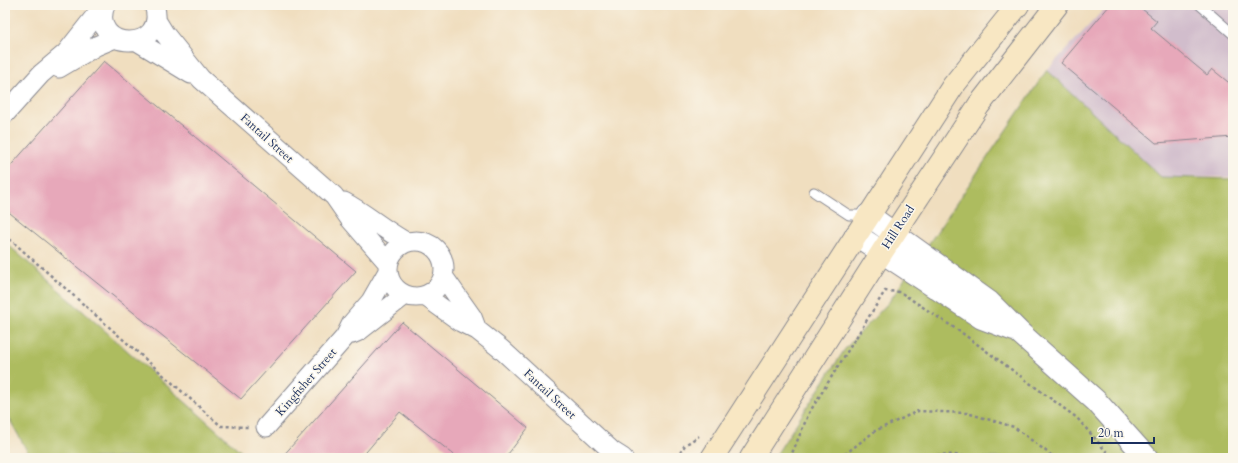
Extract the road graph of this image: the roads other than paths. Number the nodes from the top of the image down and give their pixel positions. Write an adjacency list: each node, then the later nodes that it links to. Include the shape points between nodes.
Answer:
1 (104, 5): 7 (street, via 104,26); 9 (street, via 66,52)
2 (1018, 5): 14 (main road, via 953,86)
3 (1057, 5): 15 (main road, Hill Road, via 979,105)
4 (1200, 5): 6 (lane)
5 (155, 12): 8 (street, via 150,33); 10 (street, Fantail Street, via 164,34)
6 (1233, 34)
7 (115, 38): 8 (street, via 126,42); 9 (street, via 96,46 62,68)
8 (137, 41): 10 (street, Fantail Street)
9 (41, 74): 11 (street)
10 (201, 79): 13 (street, Fantail Street)
11 (5, 114)
12 (814, 192): 14 (lane)
13 (334, 196): 17 (street, Fantail Street); 19 (street, Fantail Street)
14 (859, 215): 15 (street); 16 (main road)
15 (894, 233): 18 (main road, Hill Road); 24 (street, via 989,302)
16 (856, 235): 18 (street); 28 (main road)
17 (406, 242): 19 (street, via 391,254); 20 (street, via 424,241 435,248 443,259)
18 (882, 252): 24 (street, via 982,318); 29 (main road, Hill Road)
19 (388, 268): 21 (street, via 391,282); 25 (street, Kingfisher Street, via 371,301 352,323)
20 (443, 276): 22 (street, via 433,292); 23 (street, Fantail Street, via 472,318)
21 (405, 295): 22 (street); 25 (street, Kingfisher Street, via 359,331)
22 (425, 296): 23 (street, Fantail Street, via 461,322)
23 (477, 330): 27 (street, Fantail Street)
24 (1020, 333): 30 (street, via 1096,401)
25 (345, 337): 26 (street, Kingfisher Street)
26 (266, 427)
27 (623, 458)
28 (712, 458)
29 (751, 458)
30 (1147, 458)

